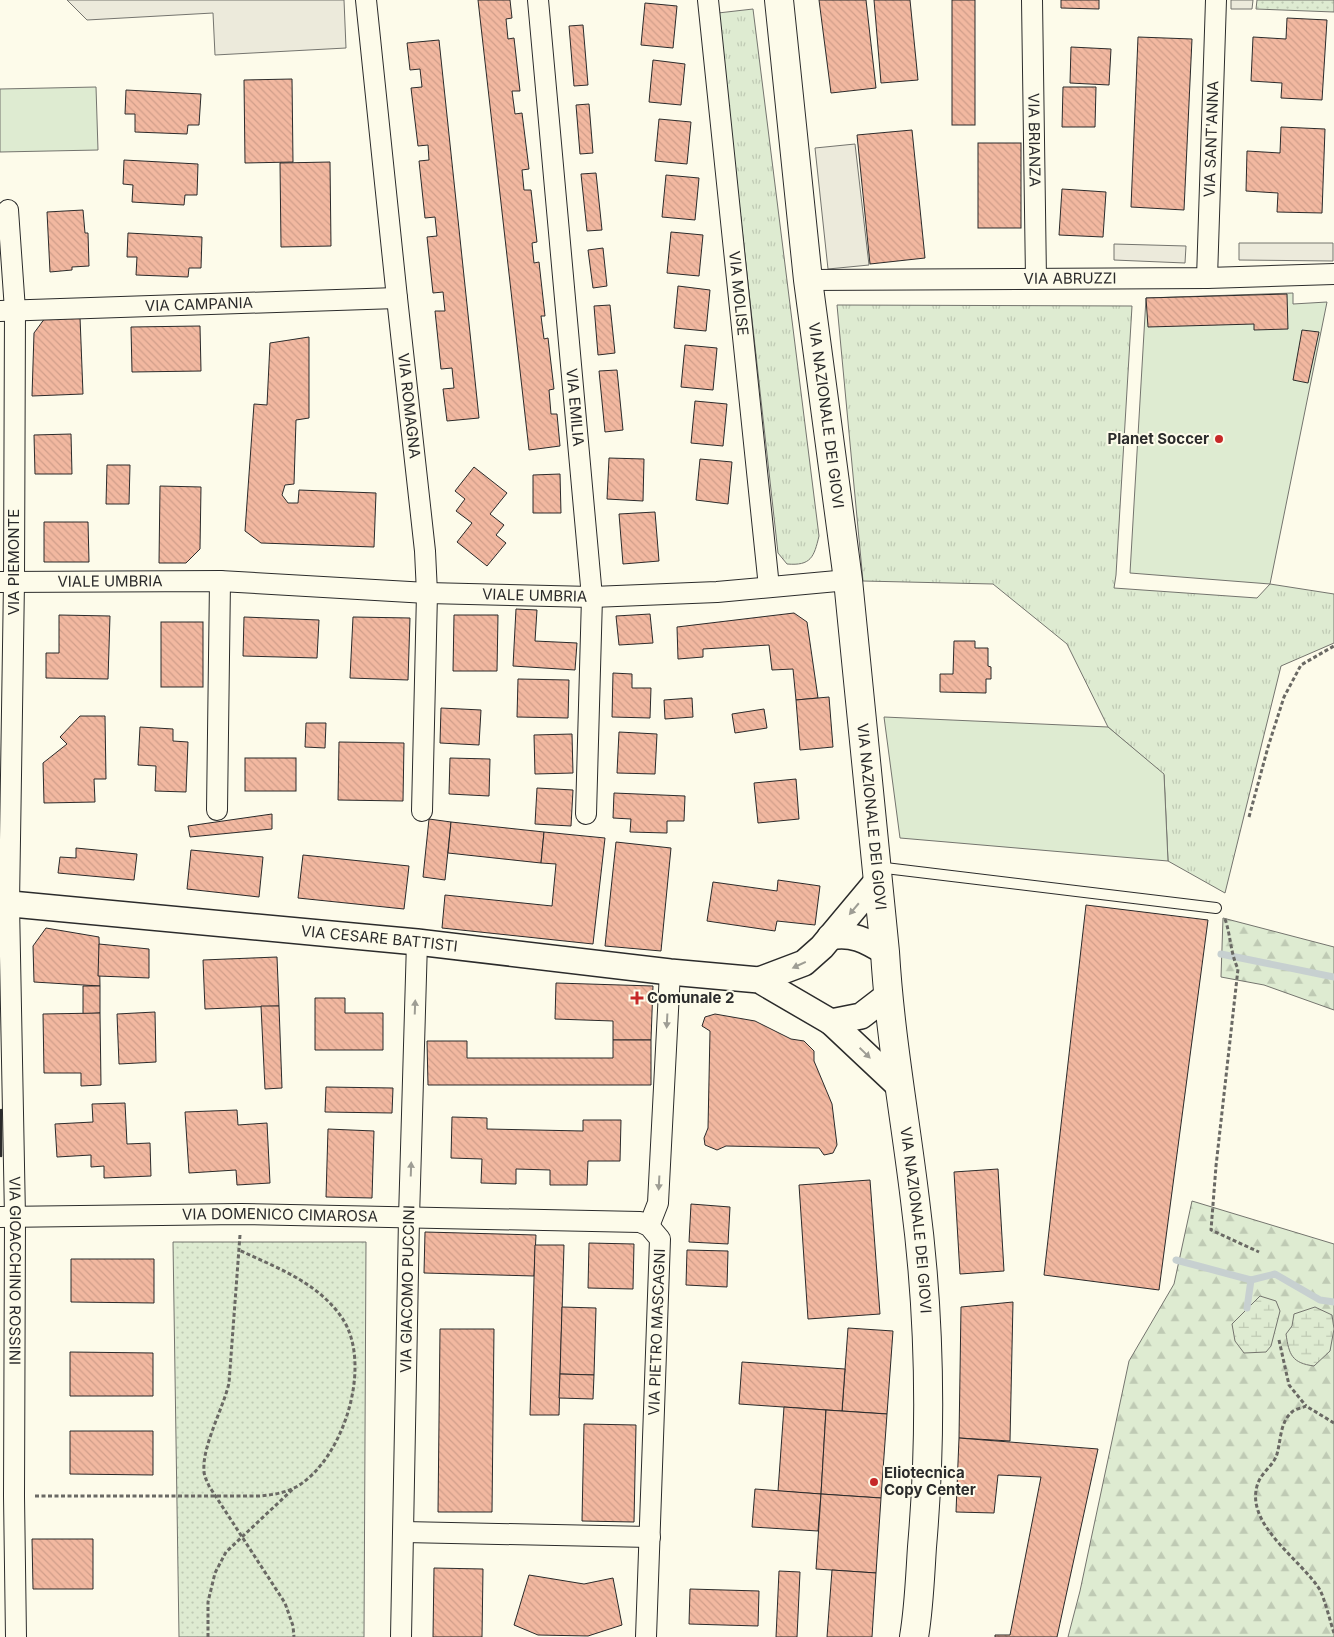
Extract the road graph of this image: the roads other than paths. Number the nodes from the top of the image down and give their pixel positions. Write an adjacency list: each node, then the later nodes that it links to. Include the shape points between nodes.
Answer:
1 (366, 0): 12 (street, VIA ROMAGNA)
2 (538, 0): 19 (street, VIA EMILIA)
3 (708, 0): 17 (street, VIA MOLISE)
4 (779, 0): 11 (main road, VIA NAZIONALE DEI GIOVI)
5 (1032, 0): 10 (street, VIA BRIANZA)
6 (1216, 0): 9 (street, VIA SANT'ANNA)
7 (8, 210): 13 (street, VIA PIEMONTE)
8 (1334, 274): 9 (street, VIA ABRUZZI)
9 (1207, 278): 10 (street, VIA ABRUZZI)
10 (1036, 279): 11 (street, VIA ABRUZZI)
11 (808, 280): 14 (main road, VIA NAZIONALE DEI GIOVI)
12 (396, 298): 13 (street, VIA CAMPANIA); 18 (street, VIA ROMAGNA)
13 (8, 310): 15 (street, VIA PIEMONTE)
14 (848, 580): 17 (street, VIALE UMBRIA); 23 (main road, VIA NAZIONALE DEI GIOVI)
15 (7, 582): 16 (street, VIALE UMBRIA); 24 (street, VIA PIEMONTE)
16 (220, 582): 18 (street, VIALE UMBRIA); 20 (street)
17 (769, 587): 19 (street, VIALE UMBRIA)
18 (427, 593): 19 (street, VIALE UMBRIA); 21 (street, VIA ROMAGNA)
19 (592, 597): 22 (street, VIA EMILIA)
20 (217, 810)
21 (422, 811)
22 (586, 814)
23 (877, 873): 25 (lane); 26 (street, VIA CESARE BATTISTI, one-way to 26); 28 (main road, VIA NAZIONALE DEI GIOVI)
24 (4, 904): 27 (street, VIA CESARE BATTISTI); 34 (street, VIA GIOACCHINO ROSSINI)
25 (1216, 908)
26 (830, 937): 28 (street, via 847,935 869,942); 30 (street, VIA CESARE BATTISTI, one-way to 30, via 804,963)
27 (417, 942): 29 (street, VIA CESARE BATTISTI); 35 (street, VIA GIACOMO PUCCINI, one-way to 27)
28 (885, 952): 31 (main road, VIA NAZIONALE DEI GIOVI)
29 (670, 972): 30 (street, VIA CESARE BATTISTI); 36 (street, VIA PIETRO MASCAGNI, one-way to 36, via 658,1203)
30 (759, 980): 32 (street, VIA CESARE BATTISTI)
31 (887, 996): 32 (street, via 860,1016); 33 (main road, VIA NAZIONALE DEI GIOVI)
32 (831, 1022): 33 (street, VIA CESARE BATTISTI, one-way to 33)
33 (898, 1085): 42 (main road, VIA NAZIONALE DEI GIOVI, via 915,1200 928,1367 927,1488)
34 (8, 1217): 35 (street, VIA DOMENICO CIMAROSA, via 241,1214); 39 (street, VIA GIOACCHINO ROSSINI)
35 (410, 1218): 36 (street, VIA DOMENICO CIMAROSA, via 640,1222); 37 (street, VIA GIACOMO PUCCINI)
36 (649, 1226): 38 (street, VIA PIETRO MASCAGNI, via 660,1239)
37 (404, 1532): 38 (street); 40 (street, VIA GIACOMO PUCCINI)
38 (650, 1537): 41 (street, VIA PIETRO MASCAGNI)
39 (16, 1637)
40 (401, 1637)
41 (646, 1637)
42 (914, 1637)

